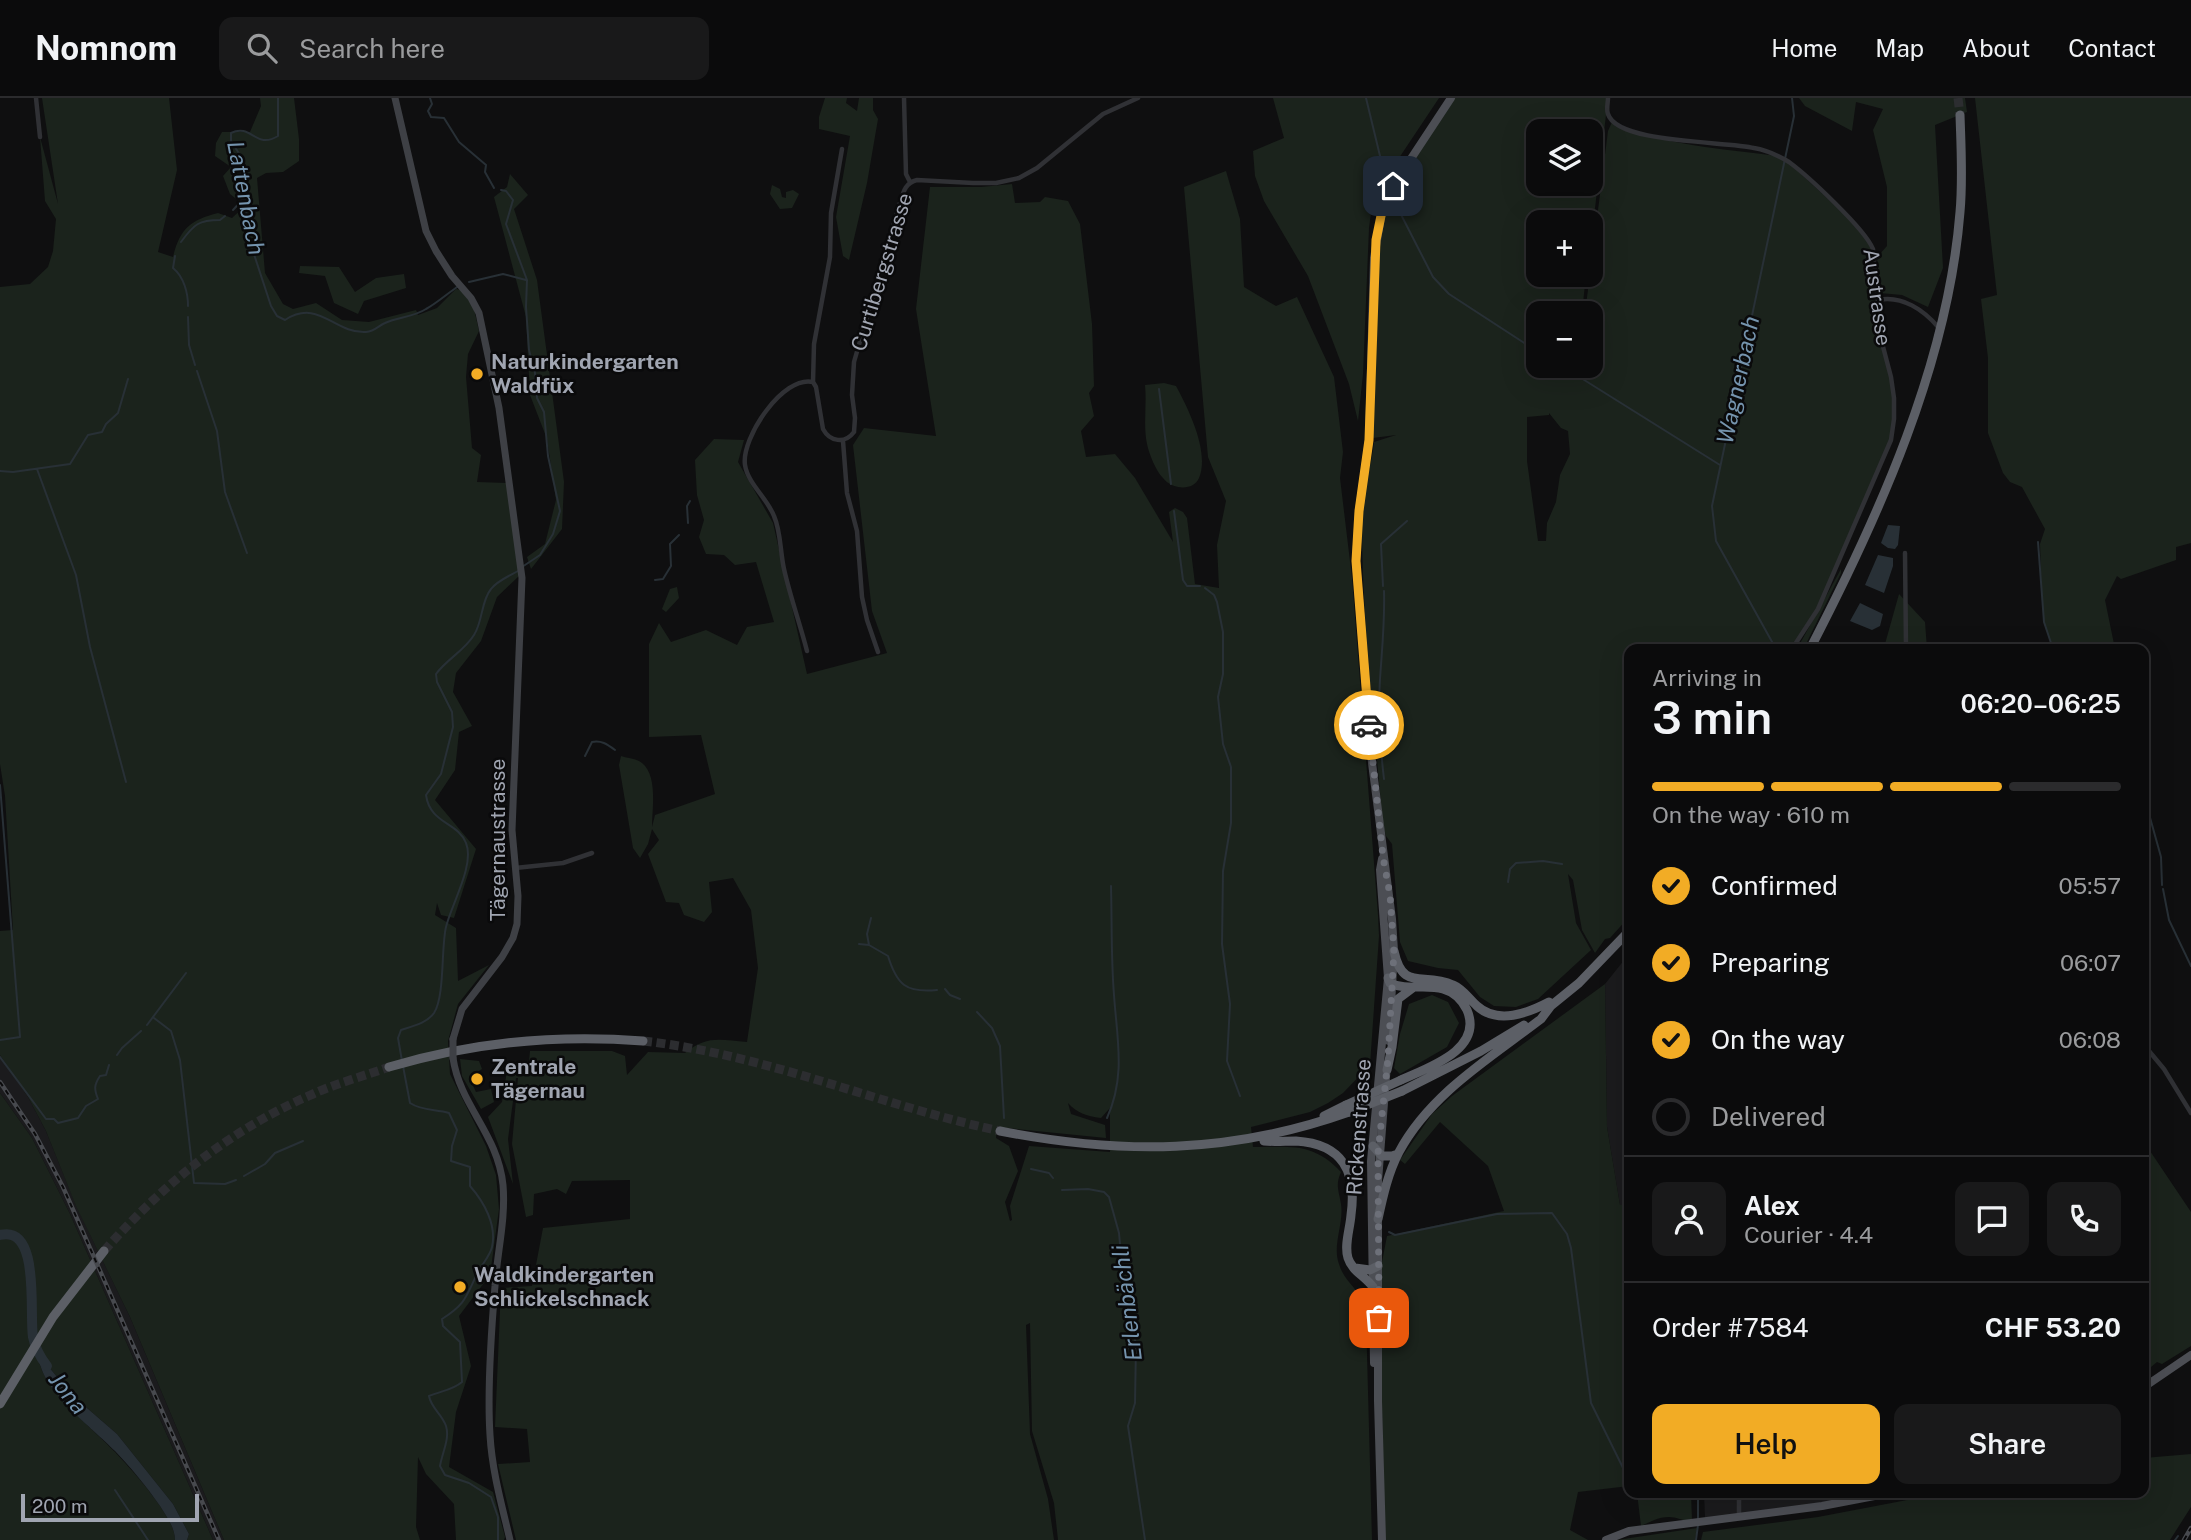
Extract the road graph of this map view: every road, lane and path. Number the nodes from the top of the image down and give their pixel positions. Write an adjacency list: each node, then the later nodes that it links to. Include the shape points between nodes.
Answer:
1 (36, 98): 8 (street)
2 (395, 98): 23 (street, Tägernaustrasse, via 426,230 479,313 492,365 522,575)
3 (904, 98): 10 (street)
4 (1138, 98): 10 (street, Curtibergstrasse, via 1103,114 1019,178 996,183)
5 (1608, 98): 11 (street, Austrasse, via 1612,122 1629,131 1754,148 1787,161 1869,239)
6 (1449, 99): 22 (main road, Rickenstrasse, via 1385,202 1374,258 1369,440 1356,561)
7 (1960, 116): 12 (highway, via 1960,211)
8 (40, 137)
9 (842, 149): 13 (street, via 831,213 831,257 816,327)
10 (910, 182): 14 (street, Curtibergstrasse, via 899,205 856,353 852,383 856,429)
11 (1878, 300): 12 (street, via 1912,305 1928,314); 16 (street, Austrasse, via 1894,398 1891,440 1818,609)
12 (1939, 328): 17 (highway, via 1893,467)
13 (813, 382): 14 (street, via 824,433); 19 (street, via 794,385 761,417 745,460 748,474 775,519)
14 (843, 440): 20 (street, Curtibergstrasse, via 862,597)
15 (1905, 553): 18 (street)
16 (1795, 644)
17 (1812, 644)
18 (1906, 644)
19 (807, 651)
20 (878, 652)
21 (592, 853): 23 (street, via 554,865)
22 (1383, 857): 25 (main road, Rickenstrasse); 27 (main road, Rickenstrasse, via 1380,870)
23 (514, 868): 53 (street, Tägernaustrasse, bridge, via 518,916 513,938 462,1009 453,1039 458,1083 493,1144 502,1176 489,1427)
24 (1624, 937): 29 (highway)
25 (1394, 951): 26 (highway, via 1401,972); 27 (main road, Rickenstrasse)
26 (1421, 979): 27 (highway); 29 (highway, via 1450,983 1481,1009 1499,1016 1529,1012)
27 (1390, 983): 28 (highway); 34 (main road, Rickenstrasse); 39 (main road, Rickenstrasse)
28 (1413, 987): 34 (highway, via 1398,999); 35 (highway, bridge, via 1443,989 1457,997 1468,1012 1469,1031 1461,1047)
29 (1567, 993): 30 (highway)
30 (1550, 1007): 35 (highway, bridge, via 1482,1051 1402,1091); 40 (highway, via 1541,1019 1447,1092)
31 (643, 1041): 33 (highway, via 583,1037 515,1041)
32 (2149, 1051): 36 (street)
33 (393, 1066)
34 (1387, 1070): 39 (main road, Rickenstrasse)
35 (1348, 1109): 38 (highway, via 1307,1126)
36 (2191, 1113)
37 (1000, 1131): 38 (highway, via 1129,1147 1199,1146)
38 (1251, 1139): 43 (highway, via 1311,1144 1342,1160 1352,1185 1347,1248)
39 (1376, 1149): 40 (highway, via 1387,1157); 41 (main road, Rickenstrasse); 44 (main road, Rickenstrasse, via 1371,1173)
40 (1398, 1154): 41 (highway)
41 (1378, 1219): 44 (main road, Rickenstrasse)
42 (104, 1251): 49 (highway, via 53,1317)
43 (1353, 1268): 44 (highway); 45 (highway)
44 (1375, 1268): 45 (main road, Rickenstrasse); 48 (main road, Rickenstrasse)
45 (1373, 1287): 48 (main road, Rickenstrasse)
46 (2191, 1354): 47 (main road)
47 (2149, 1383)
48 (1378, 1401): 54 (main road, Rickenstrasse)
49 (0, 1404)
50 (1739, 1498): 52 (street)
51 (1861, 1498): 52 (main road)
52 (1739, 1517): 55 (main road, via 1629,1531)
53 (510, 1540)
54 (1382, 1540)
55 (1606, 1540)

